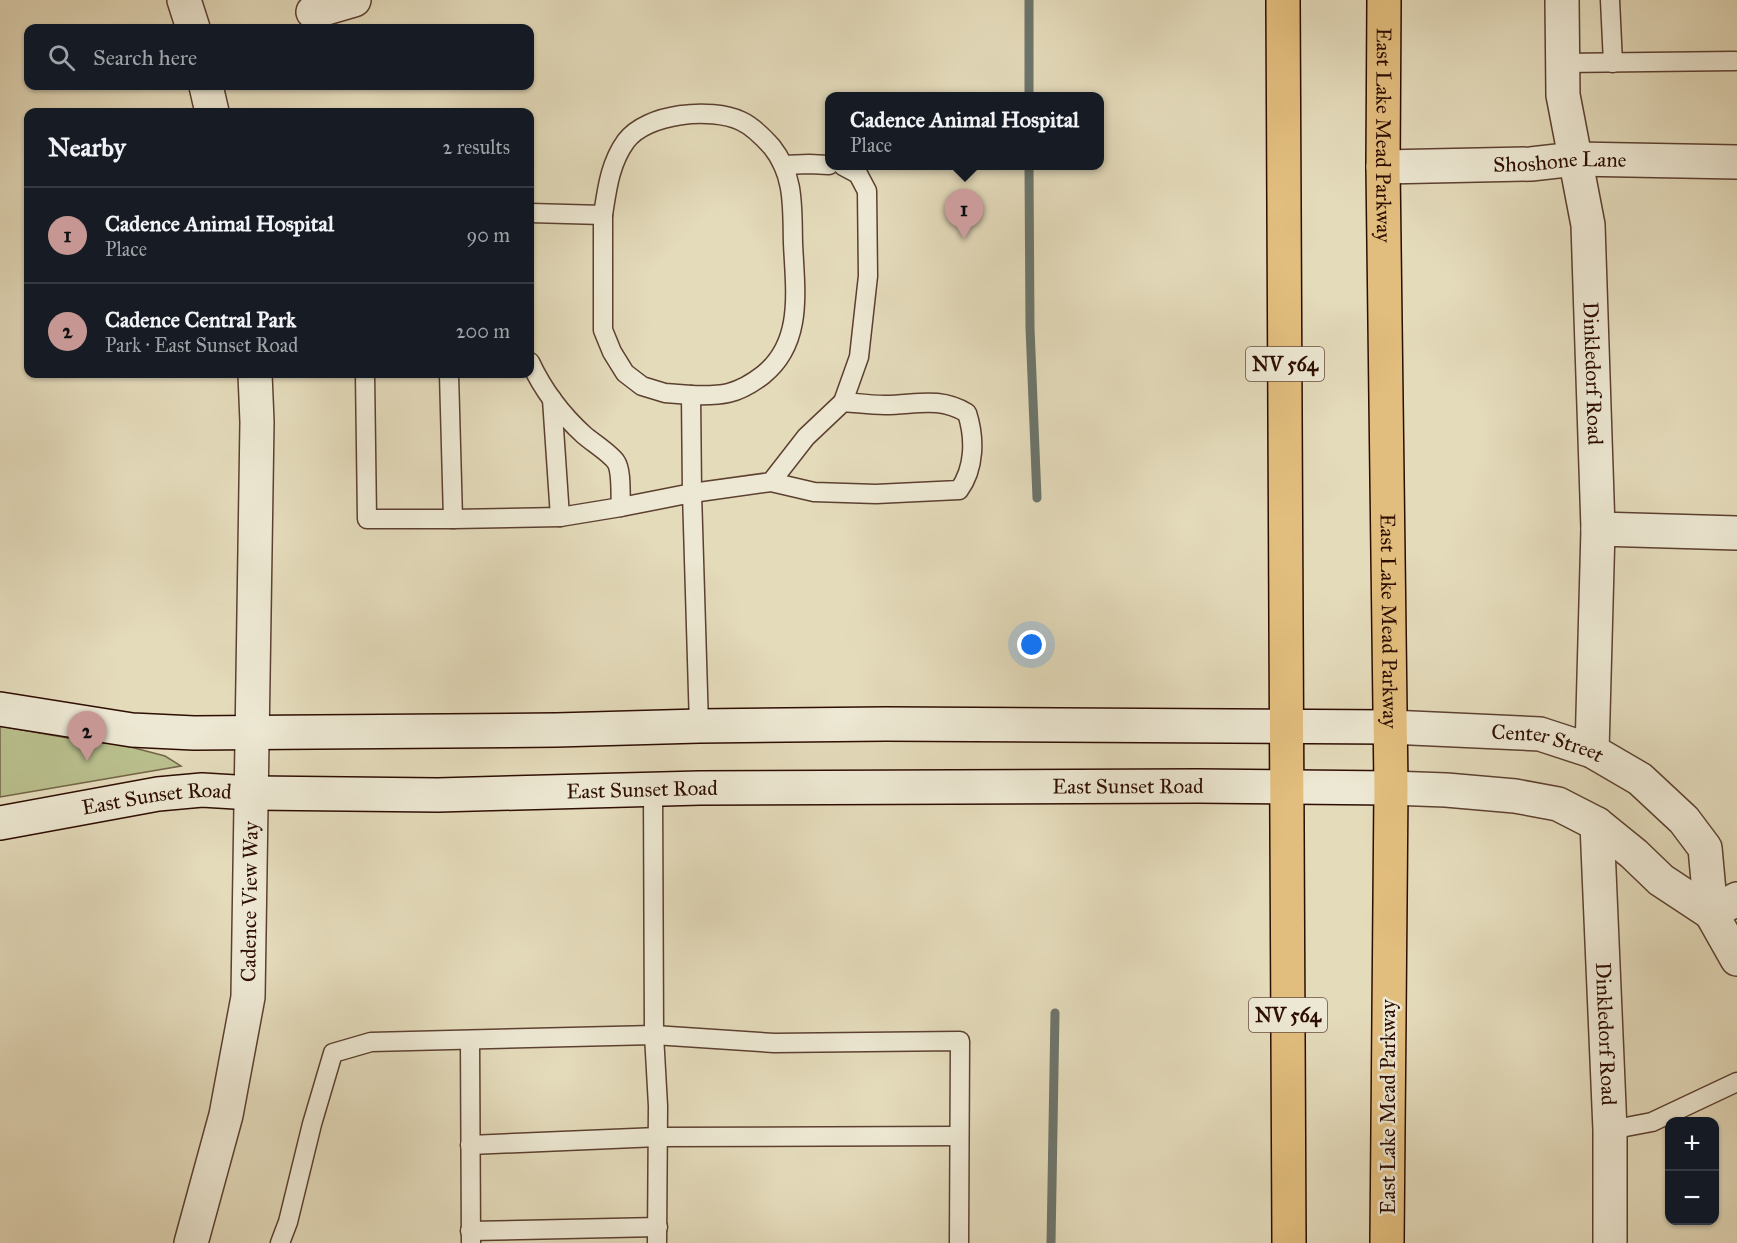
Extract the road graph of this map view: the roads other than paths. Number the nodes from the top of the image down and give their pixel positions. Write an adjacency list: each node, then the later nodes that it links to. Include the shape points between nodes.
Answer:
1 (184, 0): 8 (street)
2 (354, 0): 7 (street)
3 (1283, 0): 39 (main road, NV 564)
4 (1384, 0): 18 (main road, East Lake Mead Parkway)
5 (1562, 0): 10 (street, Dinkledorf Road)
6 (1610, 0): 11 (lane)
7 (313, 12)
8 (192, 24)
9 (1735, 62): 11 (lane)
10 (1563, 63): 11 (lane); 14 (street, Dinkledorf Road, via 1563,95)
11 (1613, 63)
12 (208, 90): 13 (street)
13 (211, 108)
14 (1575, 159): 15 (street, Shoshone Lane); 18 (street, Shoshone Lane, via 1531,164); 34 (street, Dinkledorf Road, via 1588,225)
15 (1737, 162)
16 (783, 165): 17 (lane); 21 (lane, via 772,147 742,121 694,113 666,117 643,127 627,140 610,171); 26 (lane, via 791,188 795,303 784,353 747,387 719,396)
17 (825, 165)
18 (1383, 167): 38 (main road, East Lake Mead Parkway)
19 (851, 170): 28 (lane, via 867,191 868,276 859,357)
20 (534, 213): 21 (lane)
21 (603, 215): 26 (lane, via 603,330 612,352 625,373 642,386)
22 (534, 370): 27 (lane)
23 (255, 378): 40 (street, Cadence View Way)
24 (365, 378): 33 (lane, via 367,519)
25 (449, 378): 33 (lane)
26 (691, 395): 30 (lane)
27 (552, 399): 31 (lane, via 584,435 616,461); 32 (lane)
28 (843, 402): 29 (lane, via 806,437); 29 (lane, via 936,402 967,413 972,429 972,461 966,481 959,490 876,494 814,492)
29 (771, 482): 30 (lane)
30 (692, 493): 31 (lane); 37 (lane)
31 (621, 507): 32 (lane)
32 (560, 517): 33 (lane)
33 (453, 519)
34 (1598, 529): 35 (street); 41 (street, Dinkledorf Road)
35 (1737, 533)
36 (0, 710): 40 (street, via 132,730)
37 (699, 726): 39 (street); 40 (street)
38 (1390, 727): 39 (street, Center Street); 41 (street, Center Street, via 1540,734); 43 (main road, East Lake Mead Parkway)
39 (1288, 728): 42 (main road, NV 564)
40 (253, 731): 45 (street, Cadence View Way)
41 (1592, 752): 48 (street, Center Street, via 1640,779 1684,820 1705,848)
42 (1288, 788): 43 (street, Center Street); 44 (street, East Sunset Road); 62 (main road, NV 564)
43 (1391, 788): 47 (street, Center Street, via 1515,796 1558,804); 63 (main road, East Lake Mead Parkway)
44 (653, 789): 45 (street, East Sunset Road, via 438,795); 50 (lane)
45 (252, 793): 46 (street, East Sunset Road, via 202,790 158,794); 59 (street, Cadence View Way, via 248,997 226,1114)
46 (0, 823)
47 (1597, 824): 48 (street, Center Street, via 1660,880); 53 (street, Dinkledorf Road)
48 (1724, 906): 49 (street, Center Street)
49 (1737, 959)
50 (654, 1035): 51 (lane); 54 (lane, via 774,1043 960,1041); 55 (lane)
51 (470, 1040): 56 (lane); 60 (lane, via 370,1042 333,1053)
52 (1737, 1082): 53 (lane, via 1652,1122)
53 (1610, 1130): 64 (street, Dinkledorf Road)
54 (959, 1136): 55 (lane); 61 (lane)
55 (658, 1137): 56 (lane); 57 (lane)
56 (470, 1144): 58 (lane)
57 (657, 1235): 58 (lane)
58 (470, 1237)
59 (191, 1243)
60 (280, 1243)
61 (960, 1243)
62 (1289, 1243)
63 (1387, 1243)
64 (1610, 1243)

